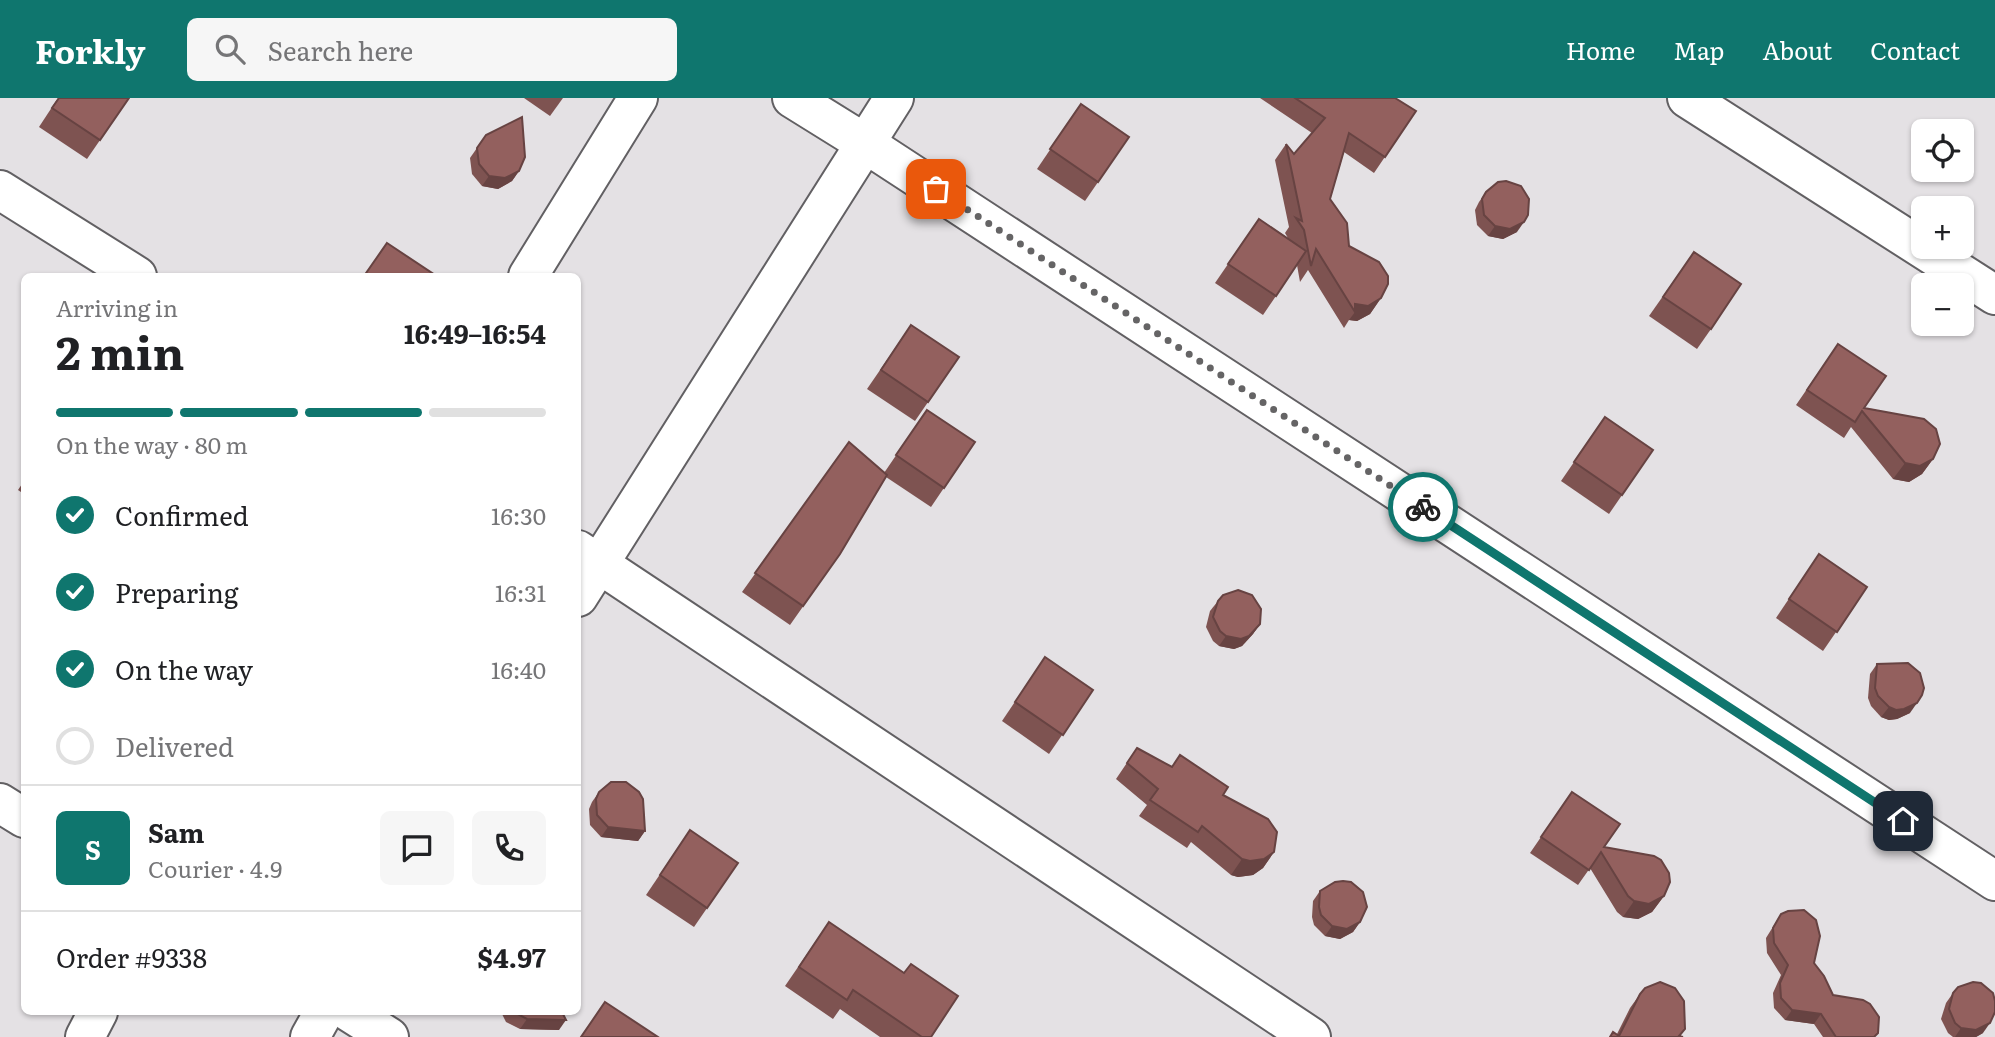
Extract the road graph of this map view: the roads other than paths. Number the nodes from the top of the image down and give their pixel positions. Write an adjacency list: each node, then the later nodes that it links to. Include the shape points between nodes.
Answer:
1 (638, 98): 8 (street)
2 (792, 98): 5 (street)
3 (894, 98): 5 (street)
4 (1687, 98): 9 (street)
5 (866, 144): 10 (street); 14 (street)
6 (0, 190): 7 (street)
7 (132, 273)
8 (530, 273)
9 (1995, 295)
10 (588, 557): 11 (street); 21 (street)
11 (581, 585)
12 (0, 803): 13 (street)
13 (21, 816)
14 (1995, 881)
15 (96, 1015): 18 (street)
16 (322, 1015): 19 (street)
17 (354, 1015): 20 (street)
18 (85, 1037)
19 (310, 1037)
20 (389, 1037)
21 (1311, 1037)

